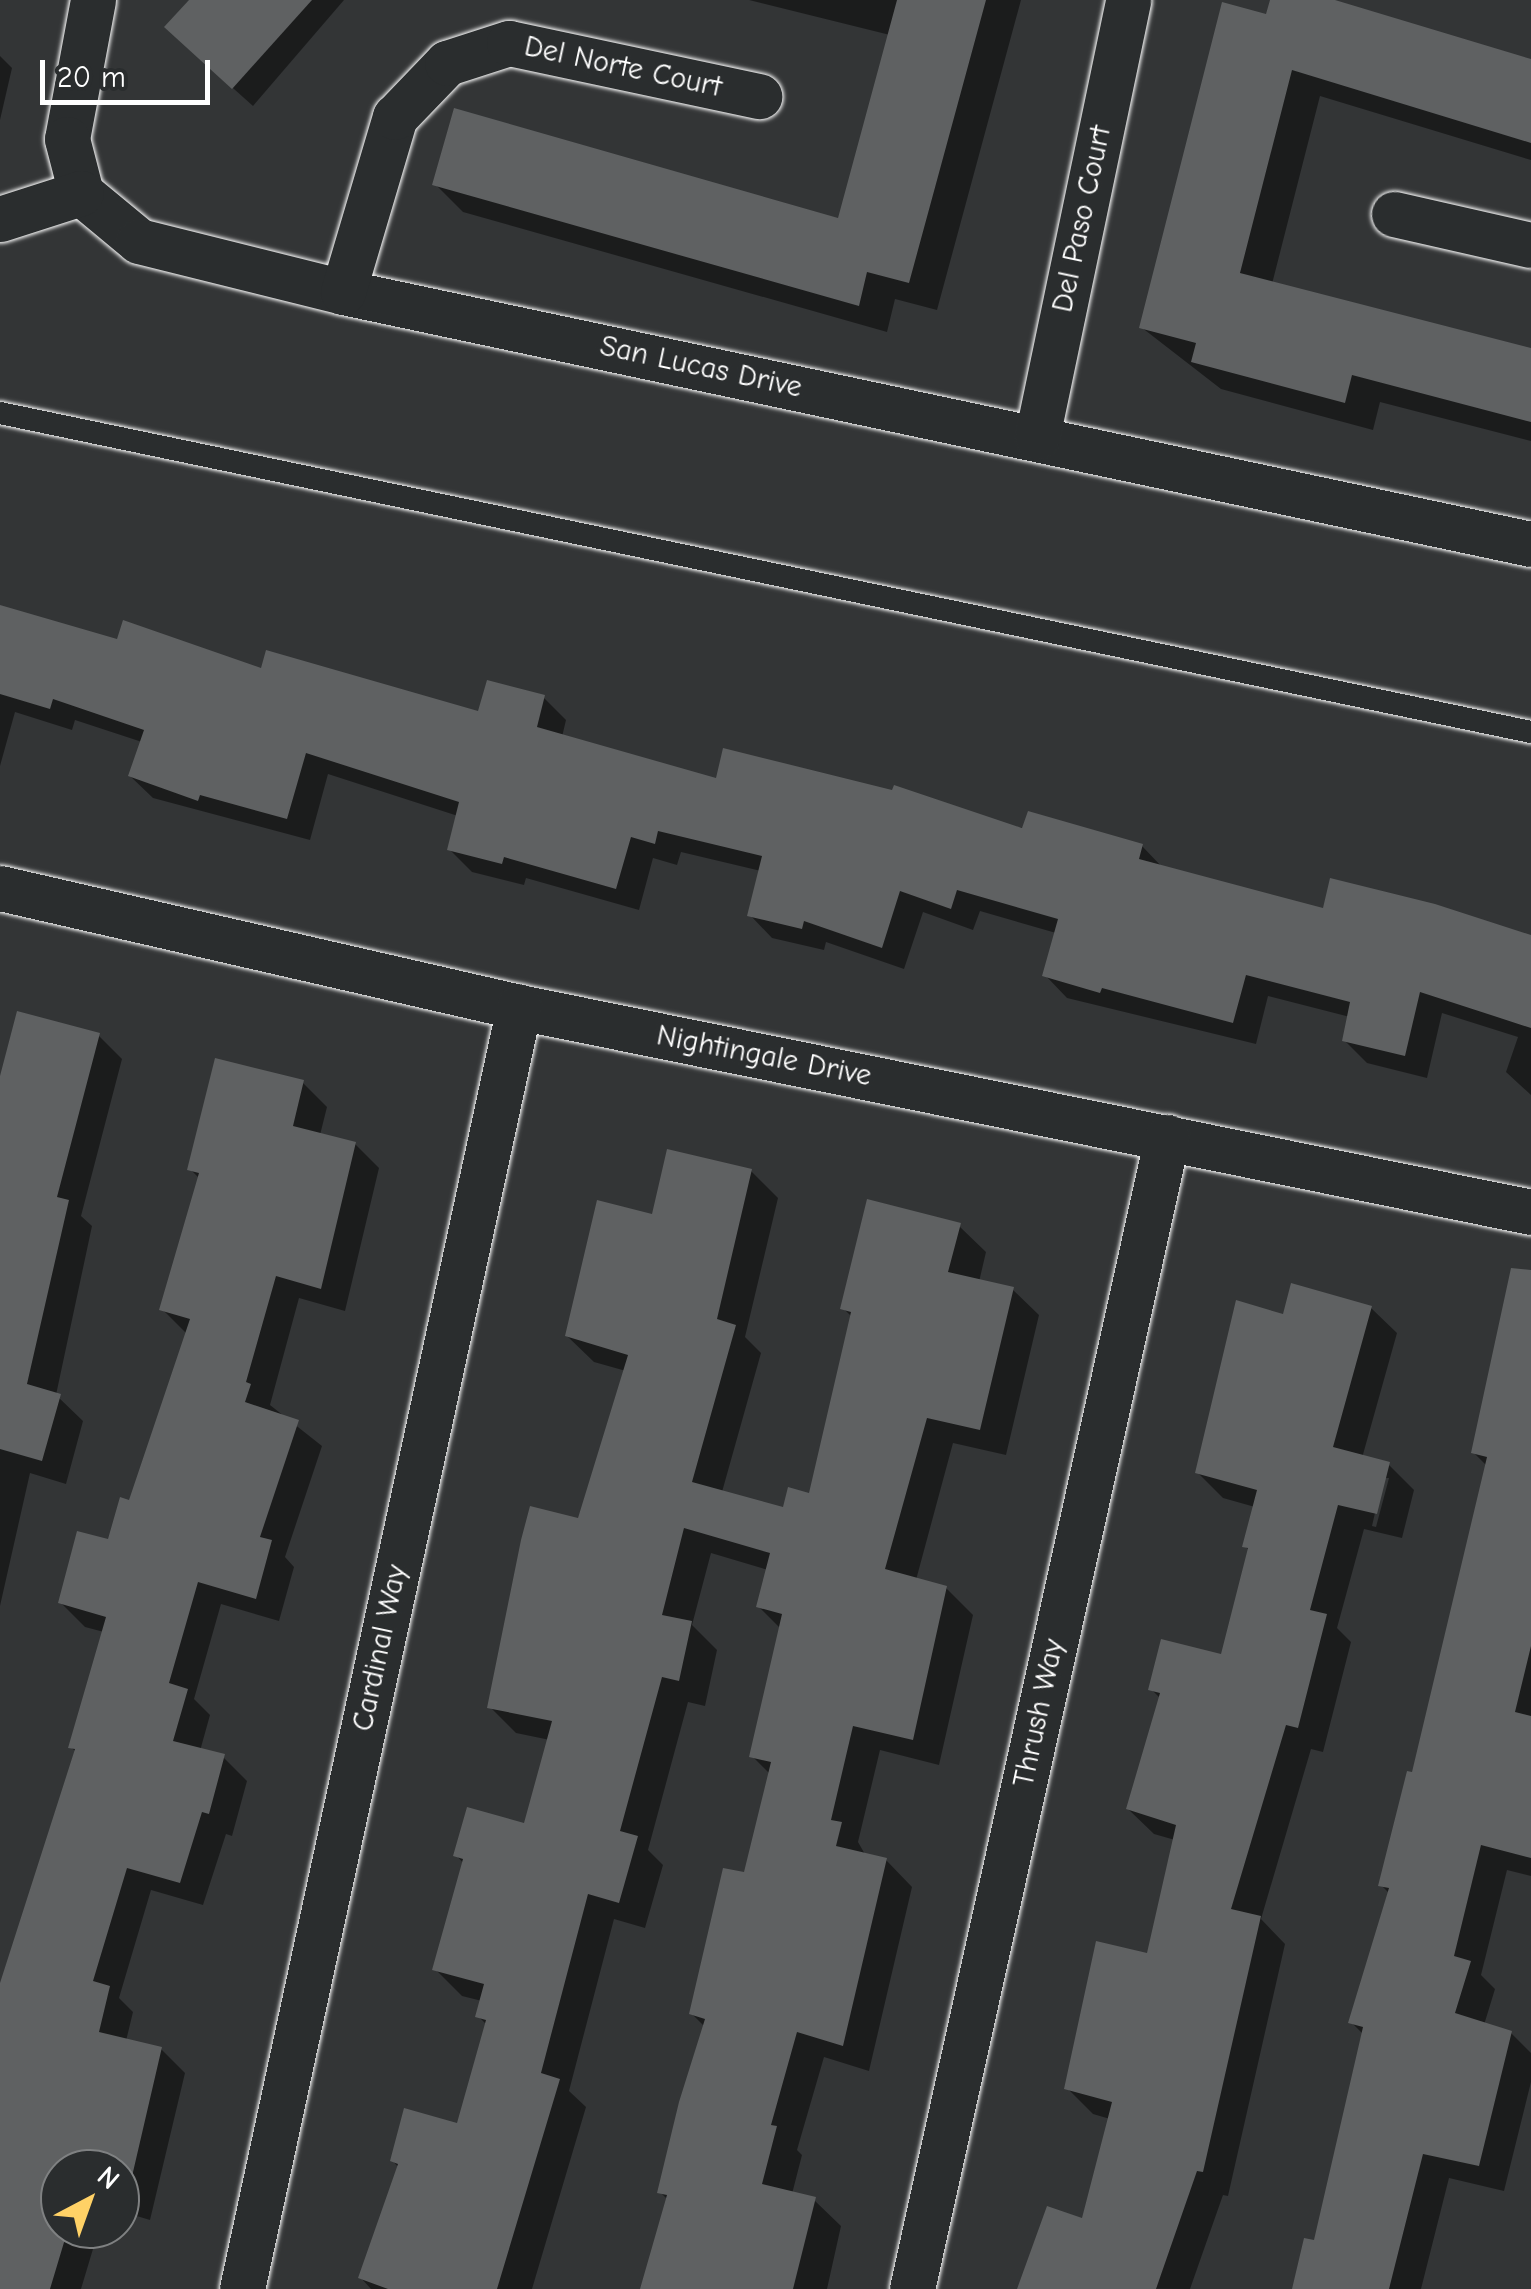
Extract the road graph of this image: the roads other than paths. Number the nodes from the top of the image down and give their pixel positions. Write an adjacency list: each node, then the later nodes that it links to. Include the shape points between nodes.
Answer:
1 (93, 0): 4 (street, via 68,139)
2 (1128, 0): 10 (street, Del Paso Court)
3 (759, 96): 8 (street, Del Norte Court, via 509,42 447,62 395,118)
4 (81, 193): 6 (street); 8 (street, San Lucas Drive, via 139,241)
5 (1394, 214): 7 (street)
6 (0, 219)
7 (1531, 245)
8 (343, 292): 10 (street, San Lucas Drive)
9 (0, 412): 12 (lane)
10 (1037, 437): 11 (street, San Lucas Drive)
11 (1531, 544)
12 (1531, 732)
13 (0, 888): 14 (street, Nightingale Drive)
14 (519, 1007): 15 (street, Nightingale Drive); 17 (street, Cardinal Way)
15 (1167, 1136): 16 (street, Nightingale Drive); 18 (street, Thrush Way)
16 (1531, 1212)
17 (242, 2289)
18 (912, 2289)

